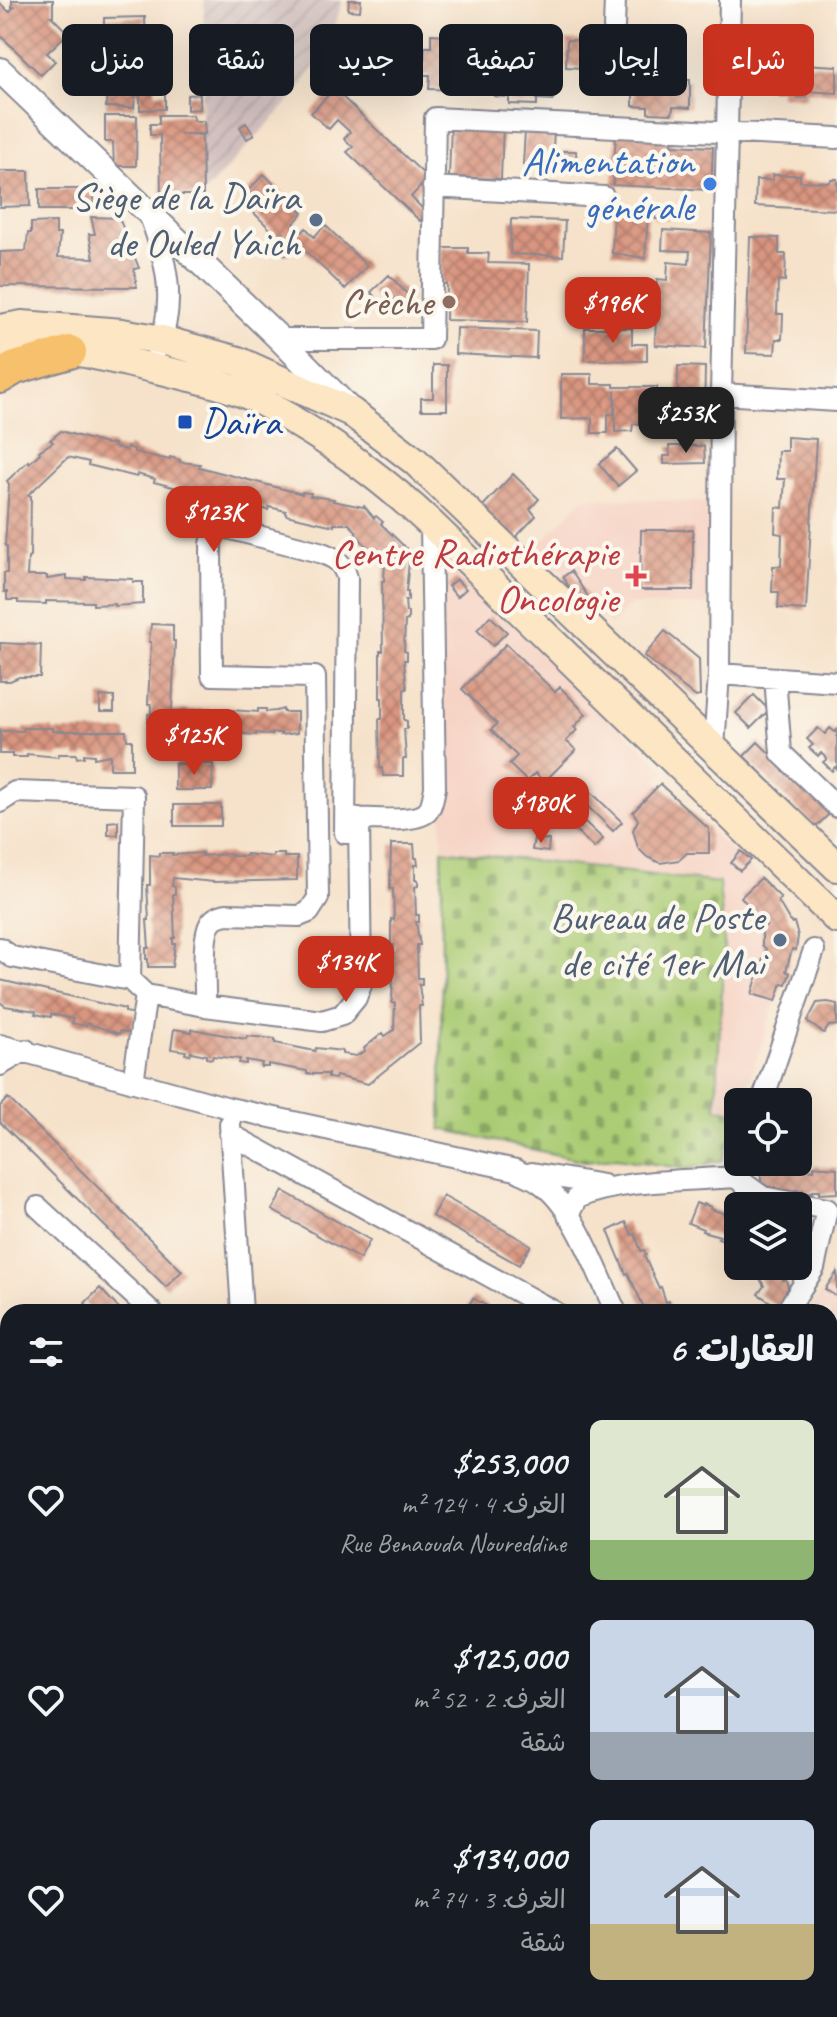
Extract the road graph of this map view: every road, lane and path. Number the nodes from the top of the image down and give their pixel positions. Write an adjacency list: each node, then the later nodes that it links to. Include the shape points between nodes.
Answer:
1 (615, 0): 3 (street)
2 (730, 0): 5 (street)
3 (614, 24)
4 (0, 70): 9 (street)
5 (728, 132): 6 (street); 7 (street, via 435,118); 17 (street)
6 (837, 138)
7 (433, 187): 8 (street); 11 (street, via 431,339)
8 (604, 197)
9 (149, 214): 11 (street); 13 (street, via 168,283)
10 (0, 329): 12 (main road, via 22,325)
11 (280, 339): 19 (street)
12 (75, 340): 13 (main road); 14 (main road); 15 (main road, via 105,357); 16 (highway)
13 (162, 340): 15 (street); 19 (main road, via 238,361)
14 (0, 352)
15 (149, 368): 20 (main road, via 259,400 383,479)
16 (0, 377)
17 (721, 394): 18 (street); 21 (street)
18 (837, 401)
19 (351, 412): 24 (main road, via 415,461)
20 (431, 524): 27 (street, via 433,801 429,810 413,818); 30 (main road)
21 (719, 674): 22 (street); 24 (street)
22 (775, 678): 23 (street); 26 (street, via 781,753)
23 (837, 682)
24 (714, 747): 29 (main road)
25 (0, 802): 33 (street, via 15,792 134,796)
26 (837, 807)
27 (352, 826): 28 (street); 28 (street, via 345,568 319,552 216,525 211,544 212,675 315,677); 35 (street, via 361,985 349,1007 322,1021)
28 (316, 833): 35 (street, via 318,898 309,912 226,914 209,926)
29 (837, 867)
30 (837, 919)
31 (0, 948): 33 (street, via 12,957)
32 (814, 950): 40 (street)
33 (130, 980): 34 (street)
34 (146, 995): 35 (street); 39 (street)
35 (205, 1006)
36 (0, 1045): 37 (street)
37 (26, 1050): 38 (street); 39 (street)
38 (0, 1065)
39 (133, 1082): 41 (street)
40 (767, 1088)
41 (229, 1108): 42 (street); 43 (street)
42 (230, 1134): 51 (street); 52 (street)
43 (516, 1170): 46 (street); 49 (street, via 540,1183)
44 (724, 1172): 46 (street)
45 (744, 1176): 48 (street, via 763,1197)
46 (623, 1187): 49 (street, via 577,1198)
47 (38, 1207): 50 (street)
48 (832, 1209): 54 (street, via 814,1268)
49 (568, 1215): 53 (street)
50 (143, 1304)
51 (241, 1304)
52 (540, 1304)
53 (612, 1304)
54 (791, 1304)

